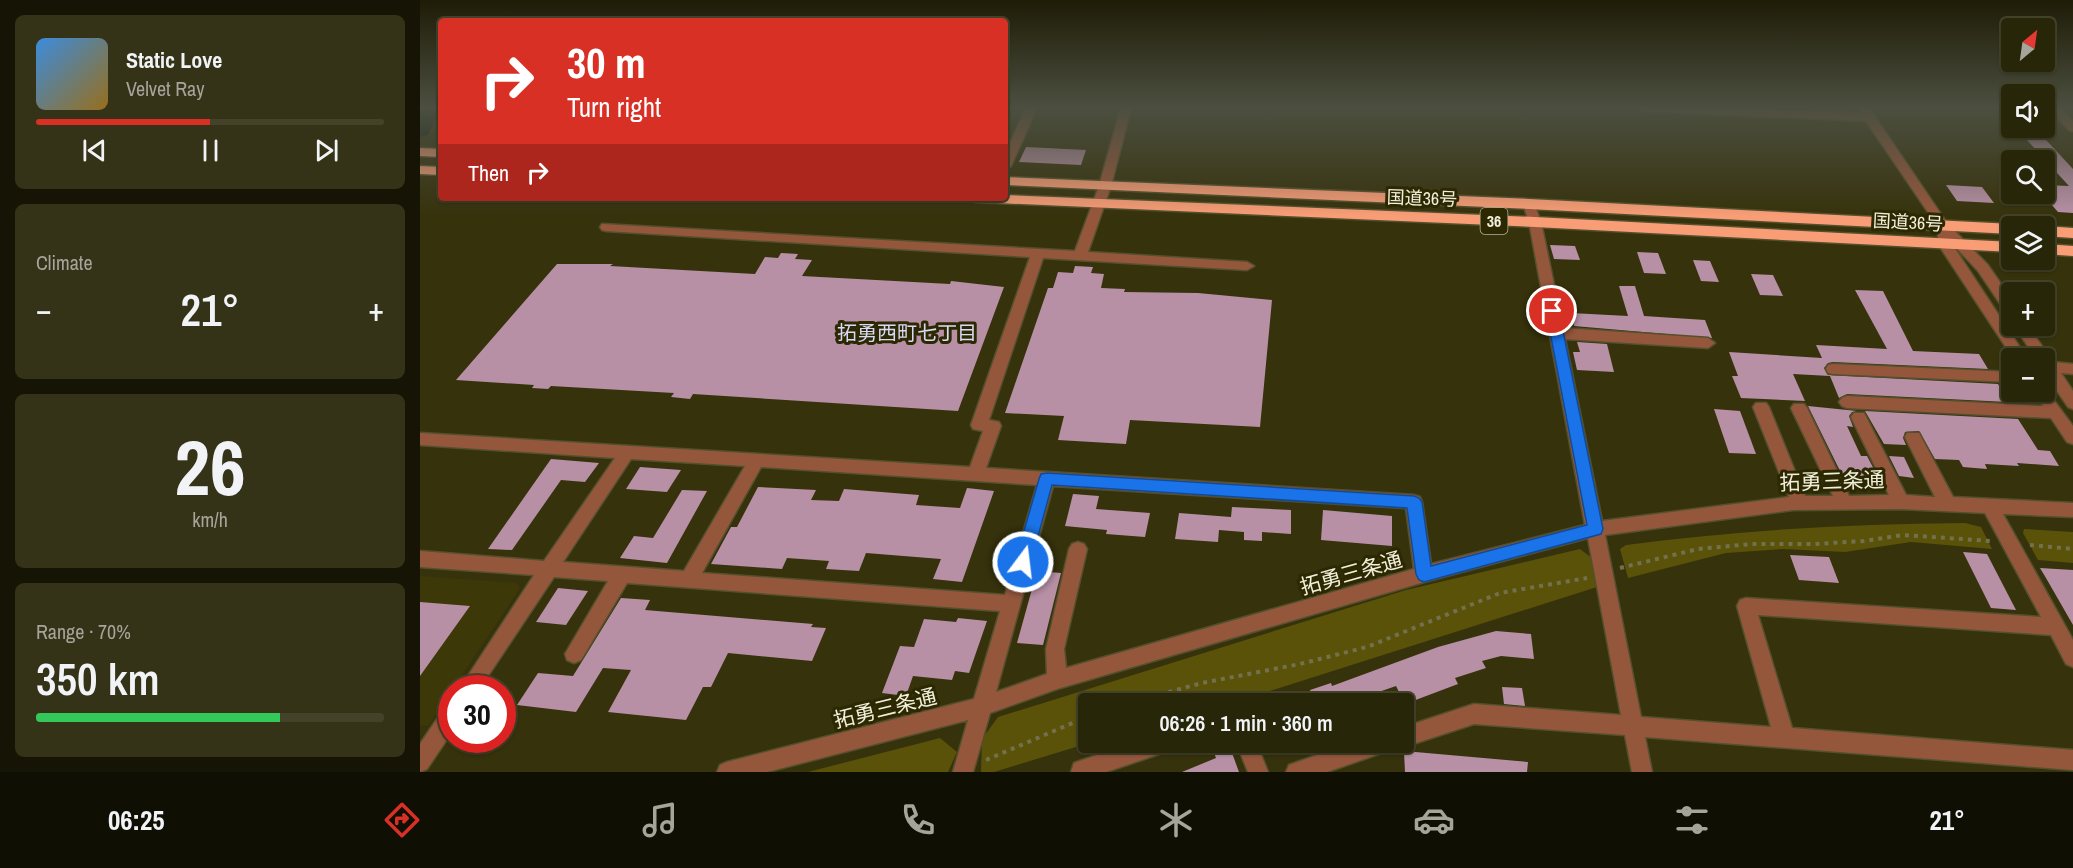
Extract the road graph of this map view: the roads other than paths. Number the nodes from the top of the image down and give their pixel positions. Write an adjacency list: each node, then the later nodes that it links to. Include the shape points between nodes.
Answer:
1 (1015, 144): 6 (street)
2 (1116, 144): 10 (street)
3 (1887, 144): 15 (street)
4 (421, 152): 5 (highway)
5 (438, 153)
6 (1008, 160)
7 (420, 170): 8 (highway)
8 (438, 171)
9 (1008, 181): 10 (highway, 国道36号 / 36)
10 (1105, 186): 12 (street); 13 (highway, 国道36号 / 36)
11 (1008, 200): 12 (highway, 国道36号 / 36)
12 (1099, 204): 14 (highway, 国道36号 / 36); 26 (street)
13 (1529, 204): 14 (street); 15 (highway, 国道36号 / 36)
14 (1535, 222): 20 (highway, 国道36号 / 36); 29 (street)
15 (1943, 226): 17 (highway, 国道36号 / 36); 20 (street); 21 (street)
16 (606, 227): 25 (street)
17 (2001, 229)
18 (2055, 231): 19 (highway)
19 (2073, 232)
20 (1944, 244): 21 (highway, 国道36号 / 36); 31 (street)
21 (1963, 245): 22 (highway, 国道36号 / 36); 28 (street)
22 (2001, 247)
23 (2055, 250): 24 (highway)
24 (2073, 251)
25 (1038, 253): 26 (street); 49 (street, via 979,425 993,426)
26 (1080, 256): 27 (street)
27 (1246, 266)
28 (2001, 295)
29 (1557, 333): 30 (street); 57 (street)
30 (1708, 343)
31 (2013, 348)
32 (2055, 364): 34 (street)
33 (1833, 369): 36 (street)
34 (2073, 369)
35 (2055, 376): 39 (street)
36 (2001, 377)
37 (1847, 402): 42 (street)
38 (2049, 402): 42 (street)
39 (2073, 403)
40 (1761, 407): 53 (street)
41 (1799, 408): 51 (street)
42 (2056, 412): 45 (street)
43 (1859, 417): 52 (street)
44 (1912, 437): 54 (street)
45 (2073, 438)
46 (420, 439): 47 (street)
47 (628, 451): 48 (street); 60 (street)
48 (756, 459): 49 (street); 63 (street)
49 (976, 473): 50 (street)
50 (1047, 479): 62 (street, via 1414,502); 64 (street)
51 (1844, 502): 52 (street, 拓勇三条通); 53 (street, 拓勇三条通)
52 (1901, 502): 54 (street, 拓勇三条通)
53 (1800, 503): 57 (street, 拓勇三条通)
54 (1947, 503): 55 (street, 拓勇三条通)
55 (1989, 505): 56 (street, 拓勇三条通); 65 (street)
56 (2073, 510)
57 (1596, 529): 62 (street, 拓勇三条通); 71 (street)
58 (1078, 549): 69 (street, via 1054,649)
59 (420, 559): 60 (street)
60 (549, 568): 61 (street); 68 (street)
61 (622, 574): 63 (street); 66 (street)
62 (1424, 574): 69 (street, 拓勇三条通)
63 (689, 579): 64 (street)
64 (1012, 604): 70 (street)
65 (2056, 627): 67 (street); 74 (street, via 1746,606)
66 (573, 654)
67 (2073, 658)
68 (478, 675)
69 (1057, 680): 70 (street, 拓勇三条通)
70 (980, 707): 80 (street); 81 (street, 拓勇三条通)
71 (1634, 727): 72 (street, via 1474,714); 74 (street); 85 (street)
72 (1414, 734)
73 (438, 735): 79 (street)
74 (1784, 737): 78 (street)
75 (1134, 753): 82 (street)
76 (1250, 753): 83 (street)
77 (1353, 753): 84 (street)
78 (2073, 760)
79 (420, 762)
80 (963, 771)
81 (727, 772)
82 (1081, 772)
83 (1258, 772)
84 (1296, 772)
85 (1642, 772)

